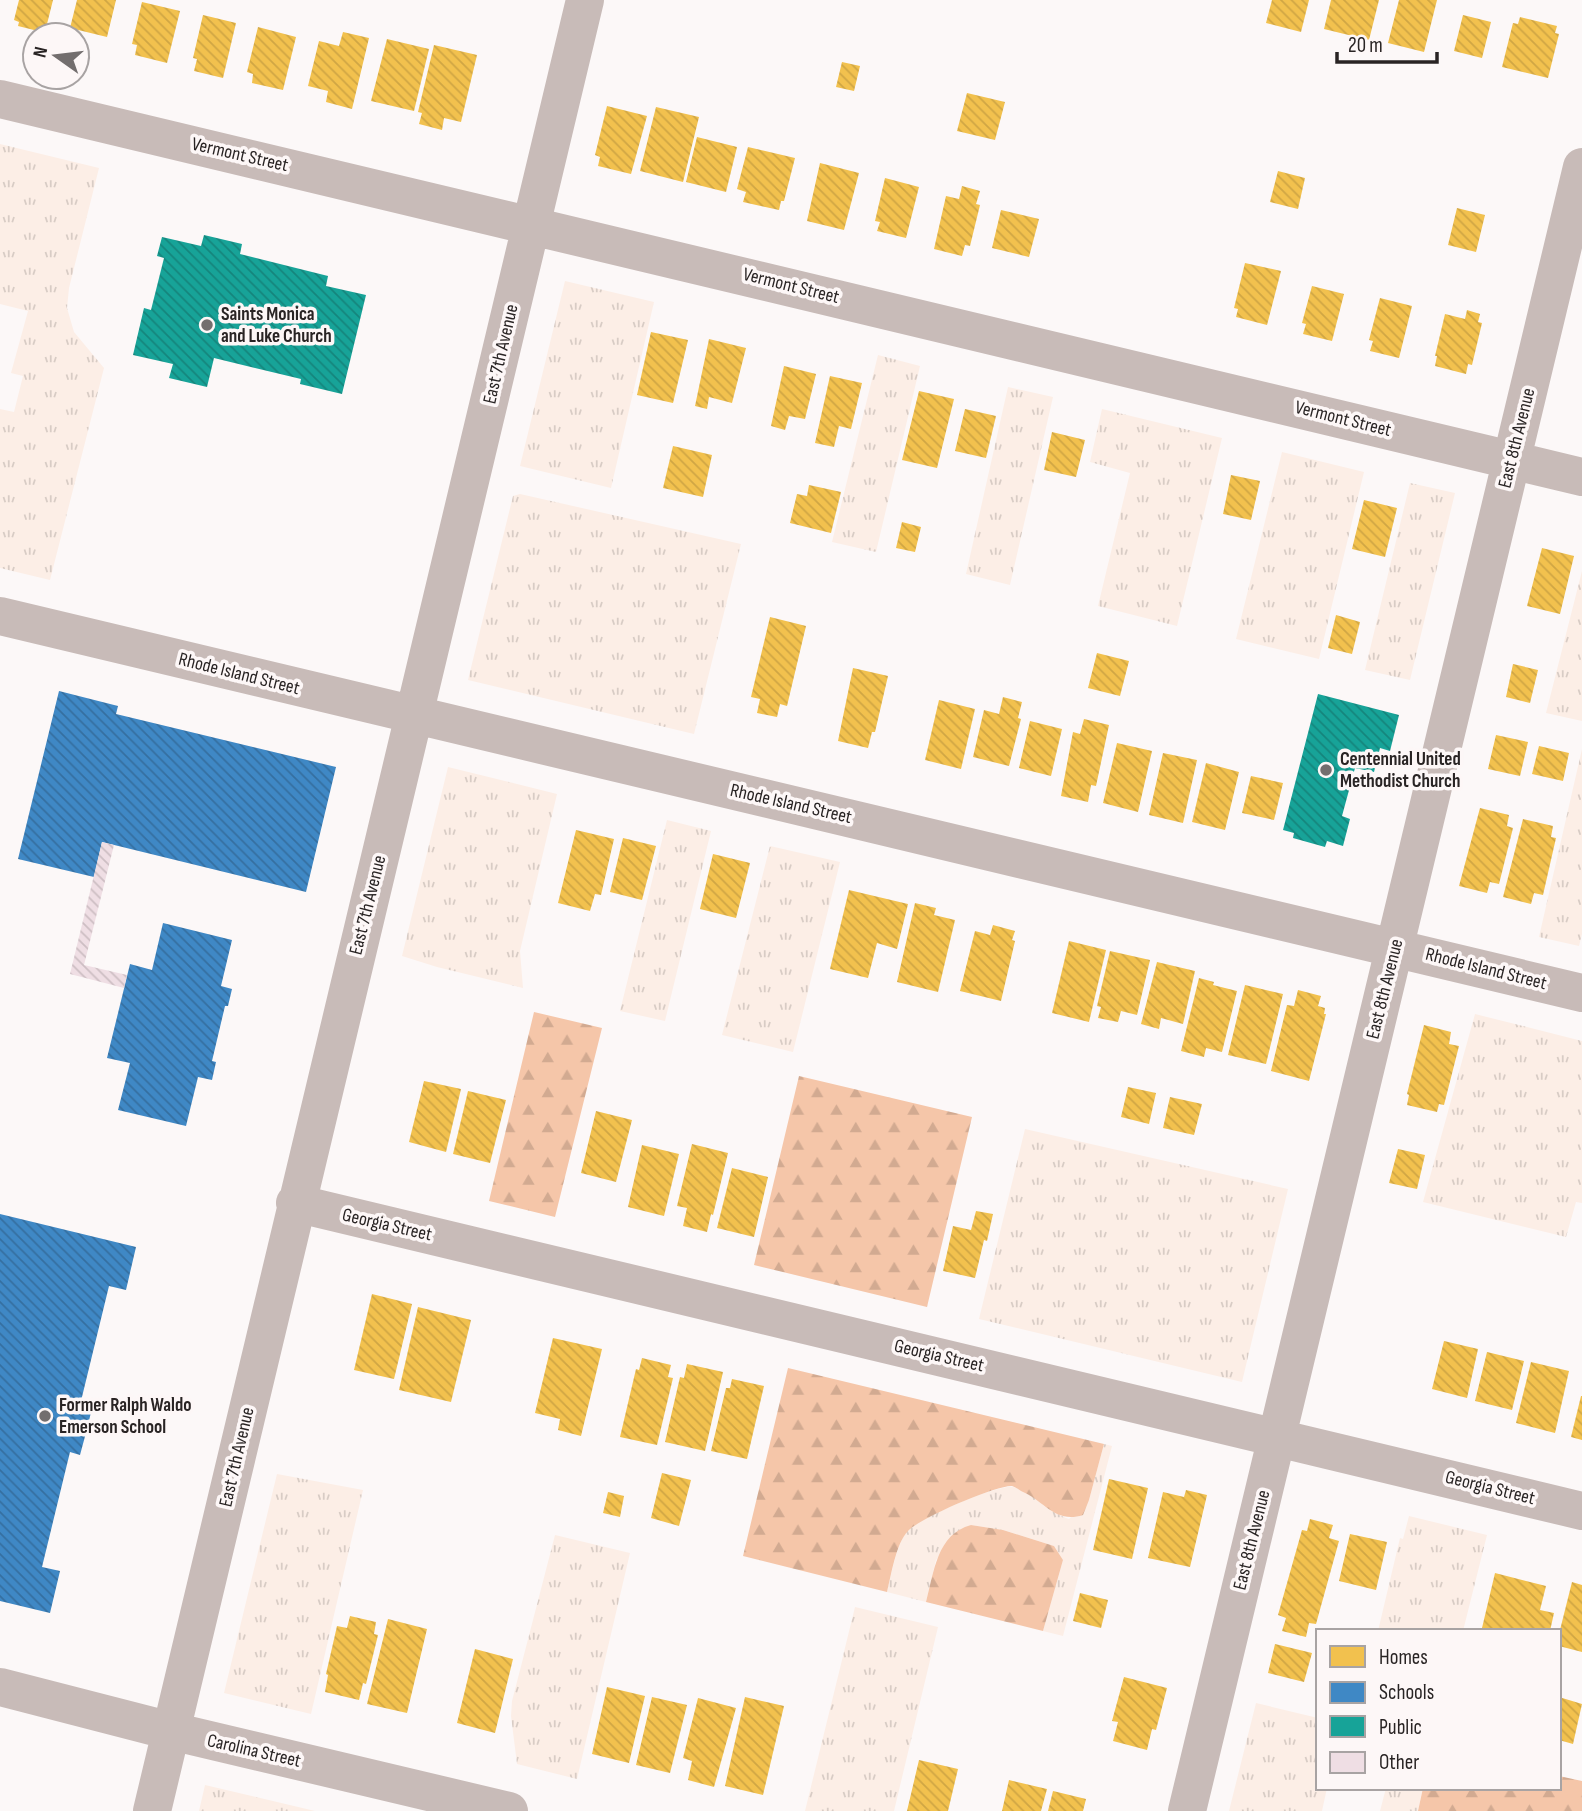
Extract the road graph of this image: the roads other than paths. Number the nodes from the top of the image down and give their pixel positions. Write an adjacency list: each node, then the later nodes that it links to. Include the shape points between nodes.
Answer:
1 (585, 0): 4 (street, East 7th Avenue)
2 (0, 99): 4 (street, Vermont Street)
3 (1582, 167): 5 (street, East 8th Avenue)
4 (531, 224): 5 (street, Vermont Street); 8 (street, East 7th Avenue)
5 (1512, 460): 6 (street, Vermont Street); 9 (street, East 8th Avenue)
6 (1582, 477)
7 (0, 616): 8 (street, Rhode Island Street)
8 (415, 716): 9 (street, Rhode Island Street); 11 (street, East 7th Avenue)
9 (1395, 946): 10 (street, Rhode Island Street); 12 (street, East 8th Avenue)
10 (1582, 993)
11 (296, 1203): 12 (street, Georgia Street); 15 (street, East 7th Avenue)
12 (1277, 1436): 13 (street, Georgia Street); 18 (street, East 8th Avenue)
13 (1582, 1511)
14 (0, 1687): 15 (street, Carolina Street)
15 (171, 1731): 16 (street, East 7th Avenue); 17 (street, Carolina Street)
16 (152, 1811)
17 (509, 1811)
18 (1187, 1811)

